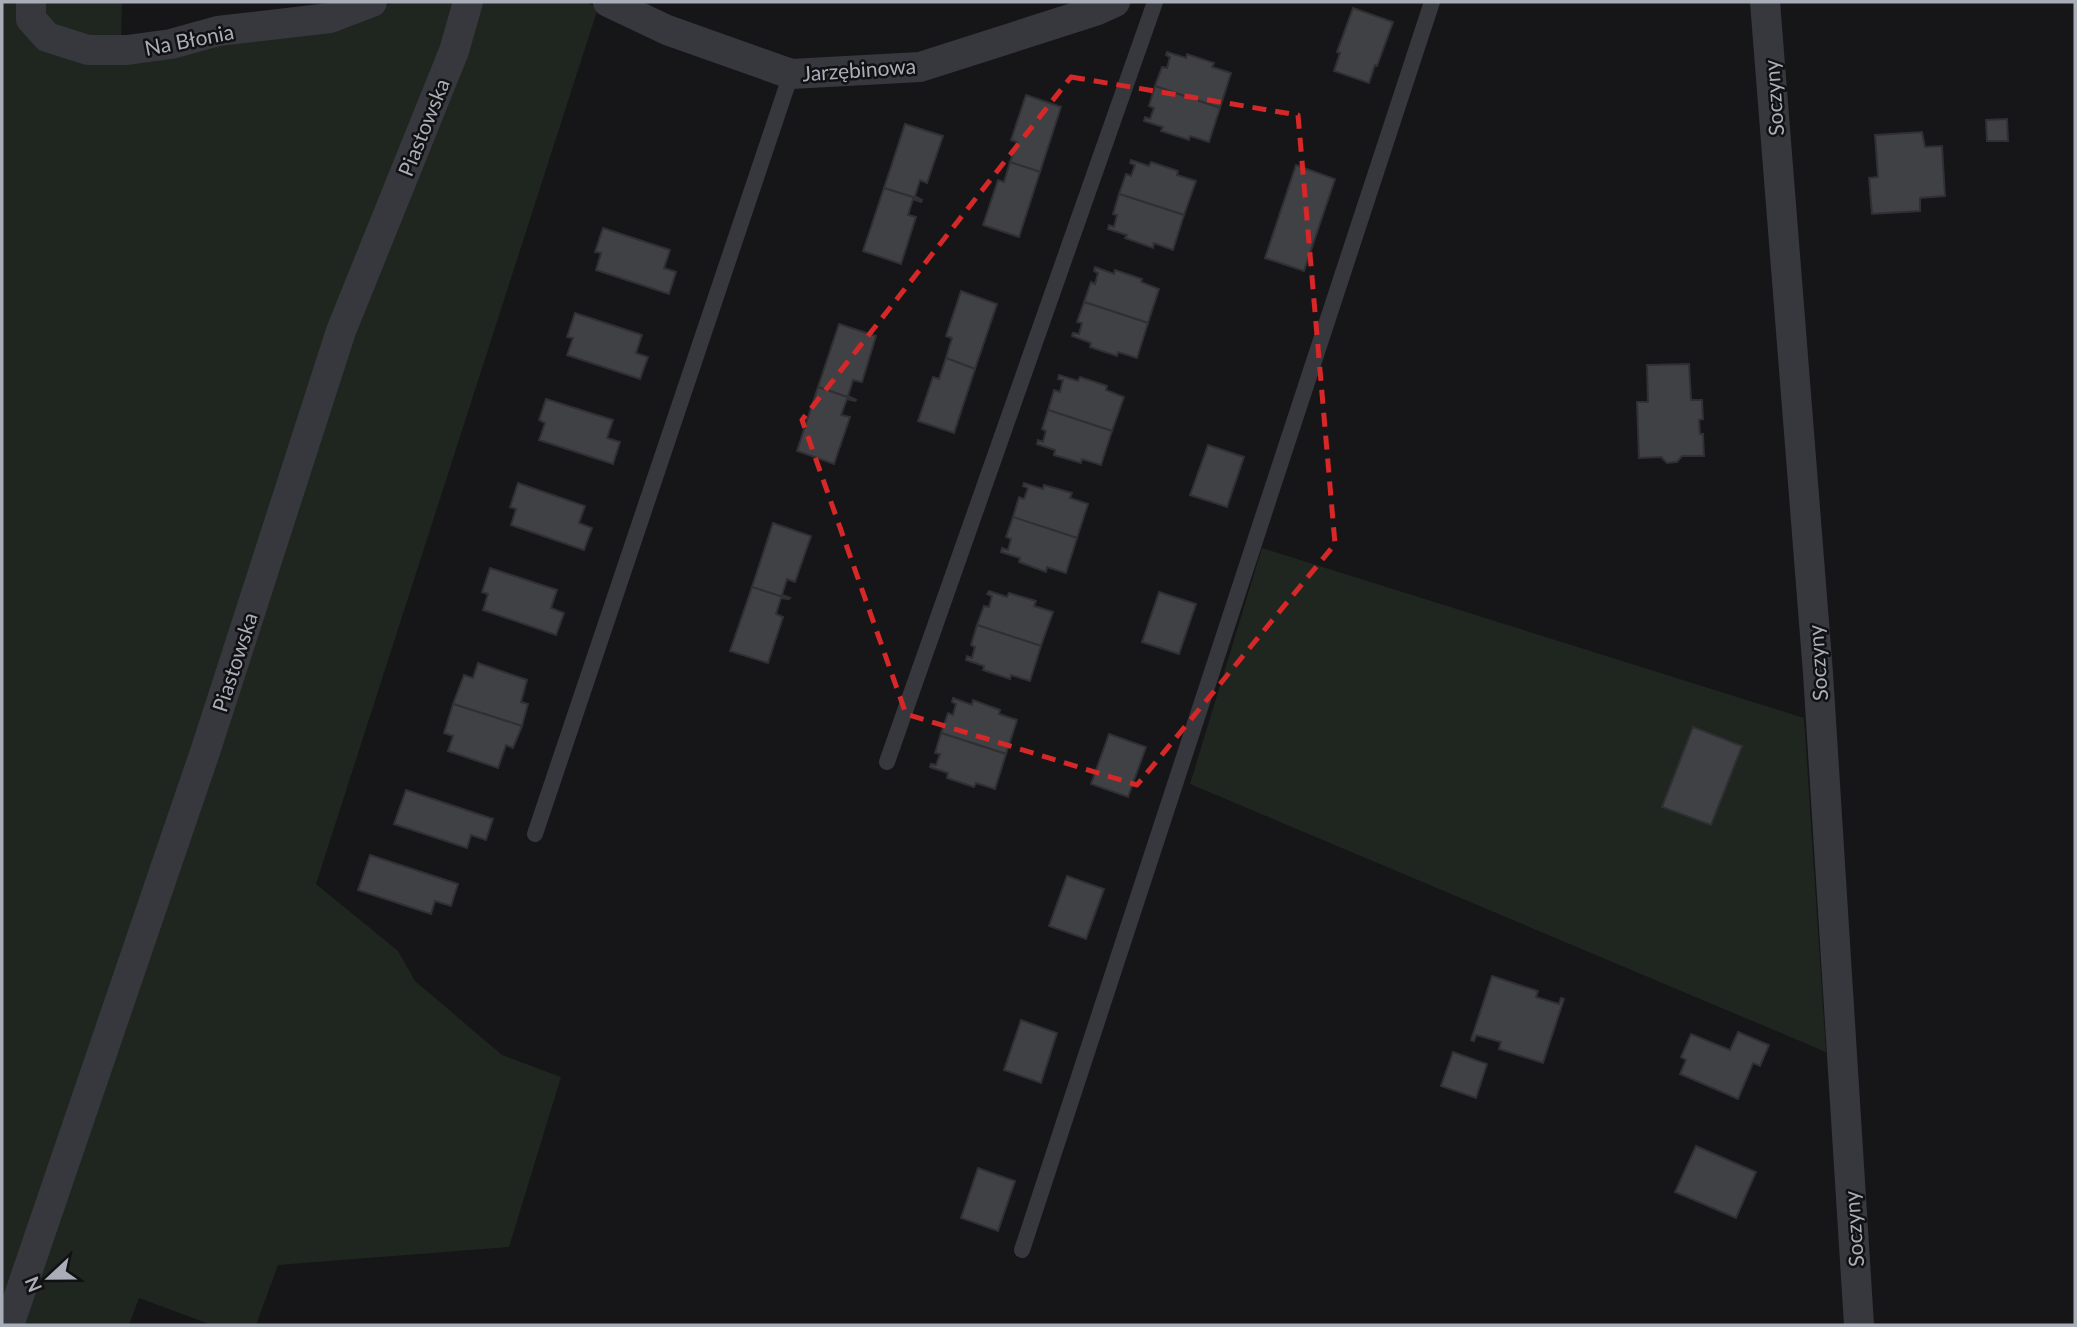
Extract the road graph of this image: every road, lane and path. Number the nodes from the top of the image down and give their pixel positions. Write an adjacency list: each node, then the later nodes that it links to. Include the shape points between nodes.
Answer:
1 (31, 2): 2 (street, Na Błonia, via 31,19 47,37 88,50 127,50 218,32 330,18)
2 (372, 2)
3 (468, 2): 13 (street, Piastowska, via 454,51 341,331 202,762)
4 (608, 2): 9 (street, Jarzębinowa, via 667,30)
5 (1115, 2): 9 (street, Jarzębinowa, via 920,67)
6 (1155, 2): 10 (lane)
7 (1432, 2): 12 (lane)
8 (1765, 2): 14 (street, Soczyny, via 1818,673)
9 (791, 74): 11 (lane)
10 (887, 762)
11 (535, 834)
12 (1022, 1250)
13 (9, 1325)
14 (1859, 1325)

